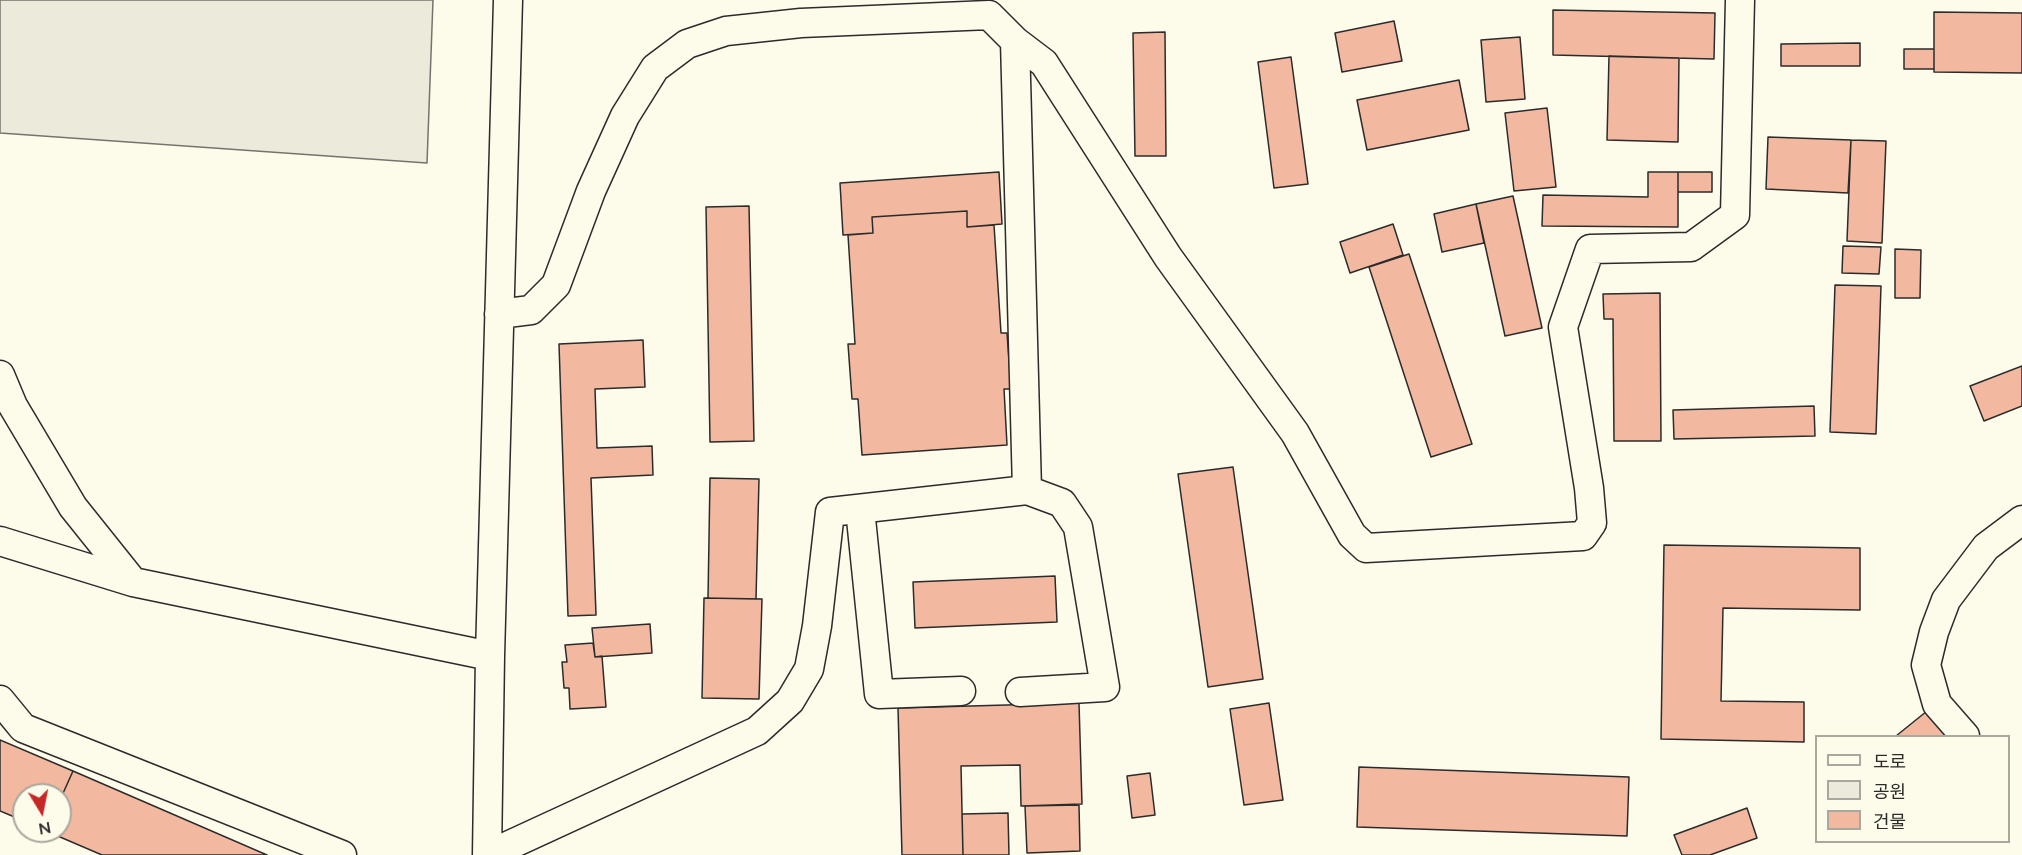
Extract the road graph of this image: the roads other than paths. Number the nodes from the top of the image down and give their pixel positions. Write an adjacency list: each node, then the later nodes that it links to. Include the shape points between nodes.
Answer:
1 (508, 0): 4 (street)
2 (1740, 0): 3 (street, via 1735,214 1691,247 1590,249 1563,327 1589,488 1592,523 1583,537 1366,548 1352,535 1295,433 1168,257 1044,63)
3 (1015, 41): 4 (street, via 989,15 801,23 726,31 687,44 655,68 625,116 591,191 556,285 531,310); 6 (street)
4 (499, 314): 11 (street)
5 (0, 375): 10 (street, via 13,406 73,507)
6 (1027, 490): 7 (street); 13 (street, via 1062,503 1078,527 1105,687)
7 (860, 509): 12 (street, via 879,694); 17 (street, via 830,512 809,669 790,700 757,730)
8 (2022, 520): 15 (street, via 1986,547 1946,600 1934,632 1926,665 1936,704)
9 (0, 541): 10 (street)
10 (133, 582): 11 (street)
11 (490, 656): 17 (street)
12 (961, 691)
13 (1020, 692)
14 (0, 700): 16 (street, via 23,728)
15 (1964, 735)
16 (342, 855)
17 (488, 855)

